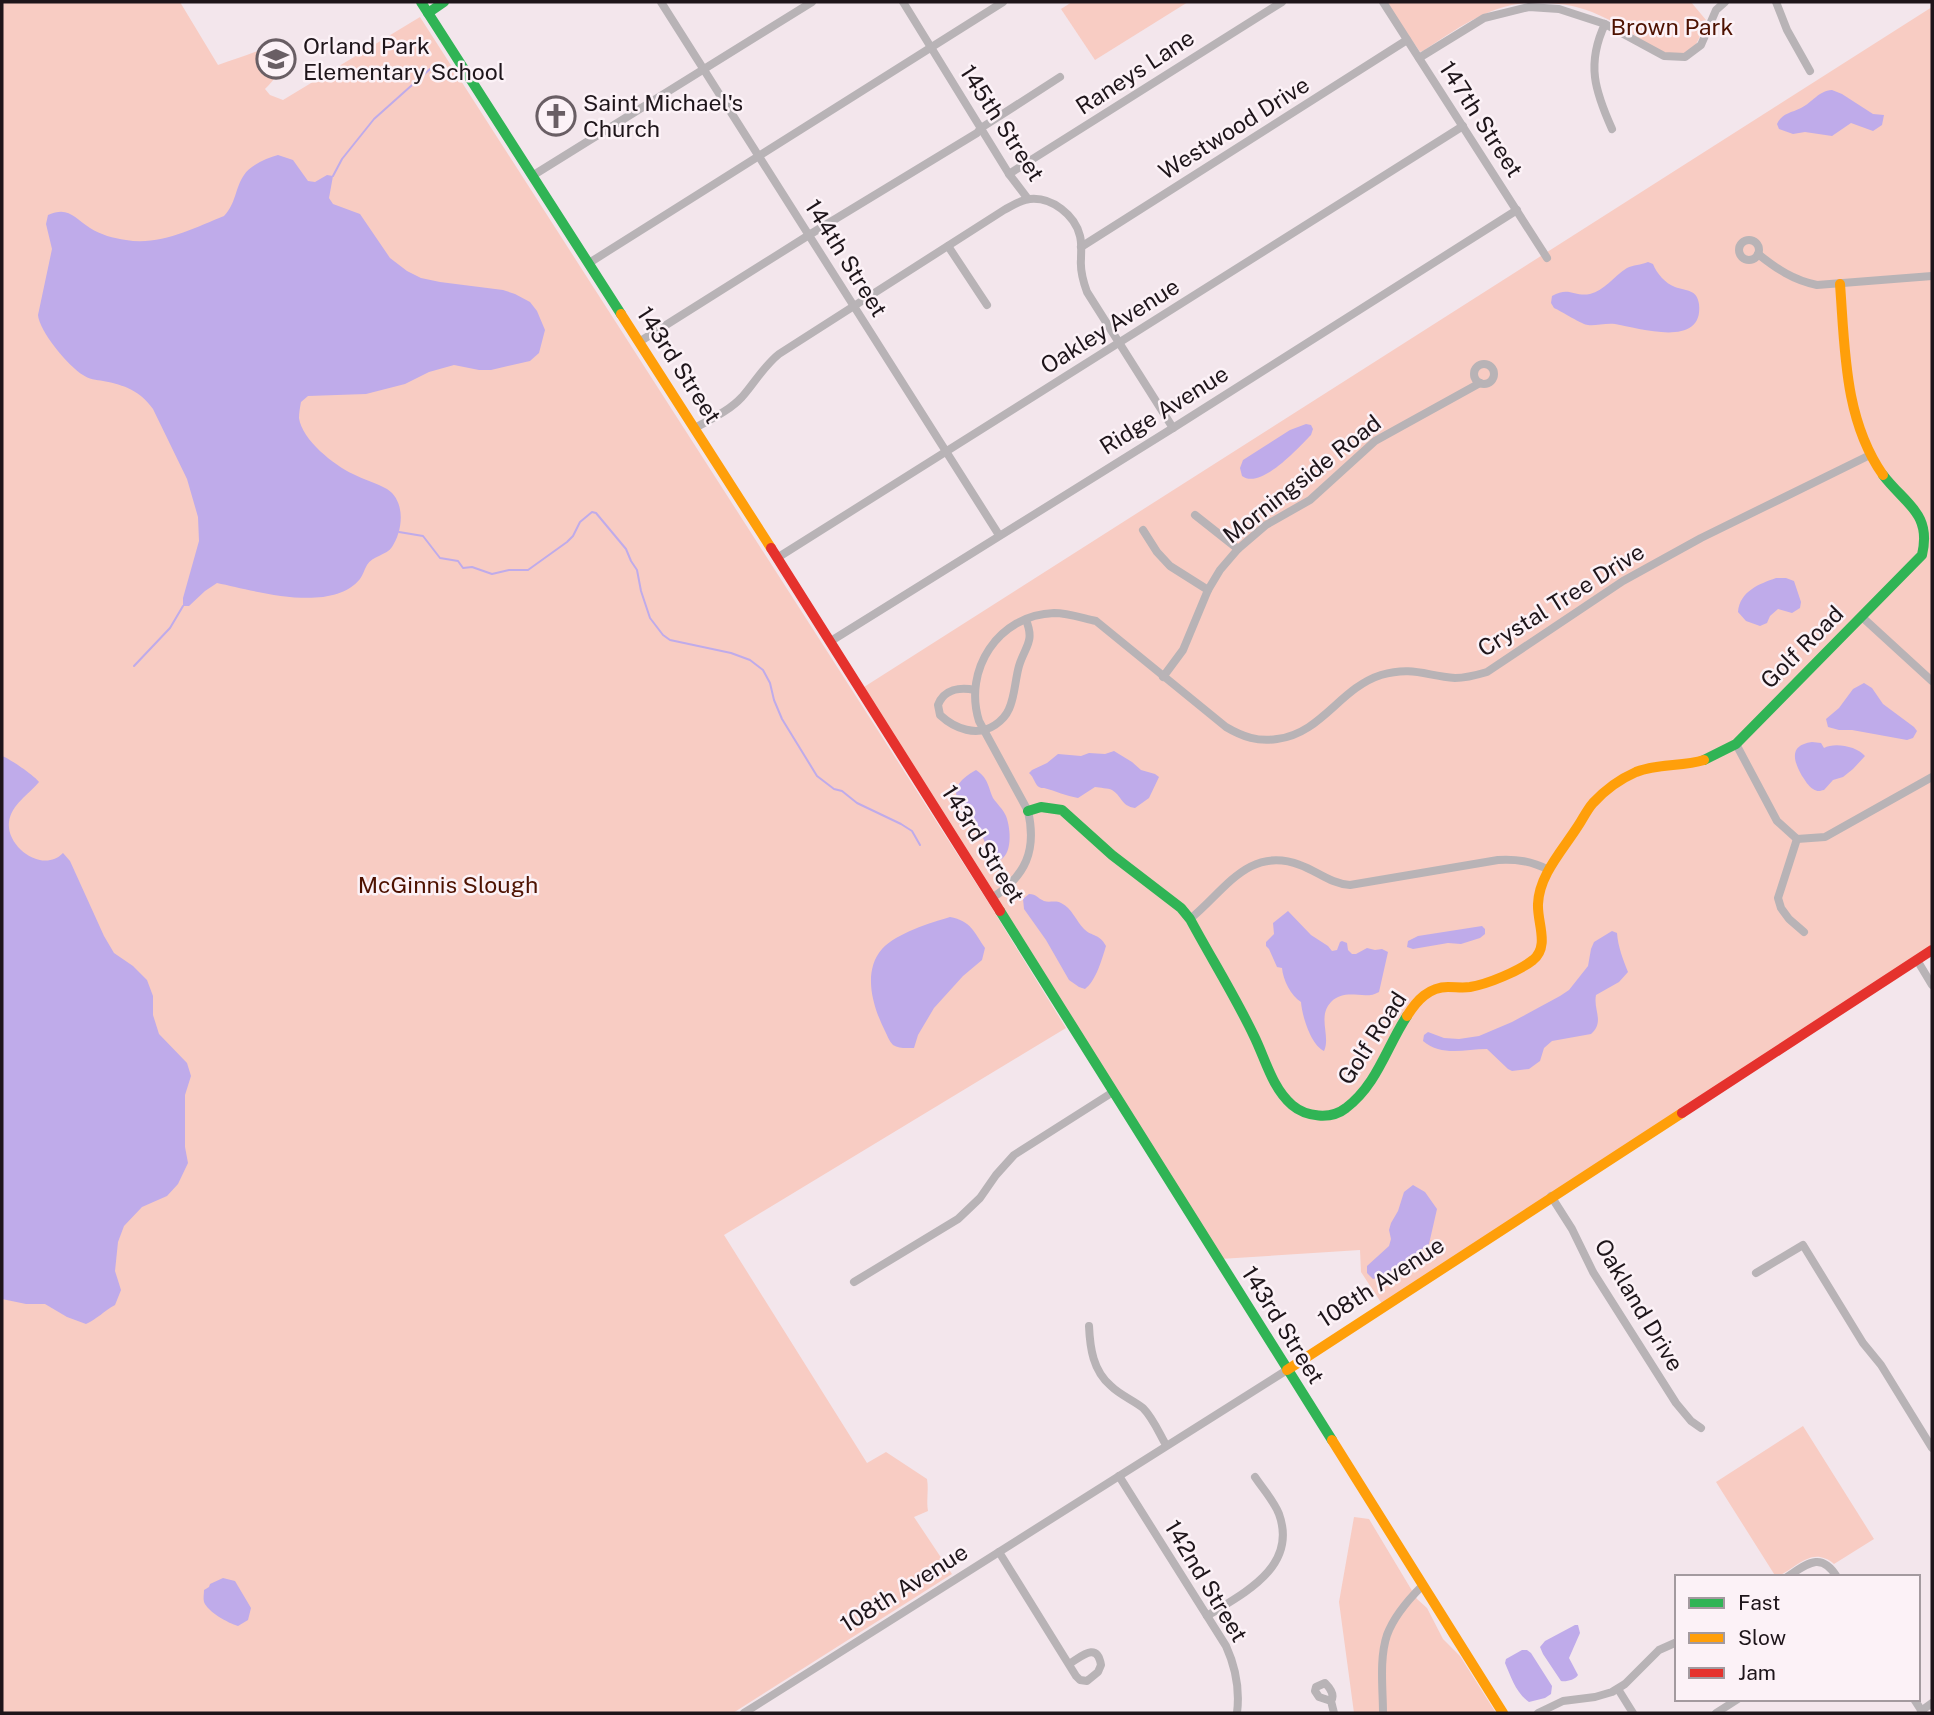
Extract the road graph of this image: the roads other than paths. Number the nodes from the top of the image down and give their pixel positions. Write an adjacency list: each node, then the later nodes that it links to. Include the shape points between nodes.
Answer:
1 (421, 2): 11 (street, 143rd Street)
2 (444, 2): 11 (street)
3 (661, 2): 16 (street, 144th Street)
4 (812, 2): 16 (street)
5 (903, 2): 14 (street, 145th Street)
6 (1003, 2): 14 (street)
7 (1282, 2): 23 (street, Raneys Lane)
8 (1383, 2): 13 (street, 147th Street)
9 (1725, 2): 12 (street, via 1716,10 1701,45 1685,57 1664,56)
10 (1776, 2): 17 (street)
11 (428, 13): 24 (street, 143rd Street)
12 (1605, 24): 15 (street, via 1559,9 1529,7 1484,18); 21 (street, via 1594,72 1598,97)
13 (1408, 40): 15 (street, 147th Street); 29 (street, Westwood Drive)
14 (932, 47): 20 (street, 145th Street); 22 (street)
15 (1419, 58): 19 (street, 147th Street)
16 (704, 69): 22 (street, 144th Street); 24 (street)
17 (1810, 71)
18 (1060, 77): 20 (street)
19 (1463, 126): 26 (street, 147th Street); 38 (street, Oakley Avenue)
20 (981, 128): 23 (street, 145th Street); 27 (street)
21 (1612, 130)
22 (759, 156): 27 (street, 144th Street); 32 (street)
23 (1009, 174): 25 (street, 145th Street)
24 (532, 176): 32 (street, 143rd Street)
25 (1028, 199): 28 (street); 29 (street, 145th Street, via 1062,209 1075,223)
26 (1517, 210): 31 (street, 147th Street); 41 (street, Ridge Avenue)
27 (809, 235): 36 (street, 144th Street); 37 (street)
28 (948, 246): 35 (street); 36 (street)
29 (1081, 247): 38 (street, 145th Street, via 1087,292)
30 (1758, 254): 34 (street, via 1801,282)
31 (1548, 258)
32 (589, 262): 37 (street, 143rd Street)
33 (1932, 276): 34 (street)
34 (1840, 285): 43 (street, via 1851,402)
35 (987, 305)
36 (854, 306): 40 (street, via 779,354 733,405); 42 (street, 144th Street)
37 (639, 342): 40 (street, 143rd Street)
38 (1119, 343): 41 (street, 145th Street); 42 (street, Oakley Avenue)
39 (1480, 383): 47 (street, Morningside Road, via 1375,441 1310,500 1266,525)
40 (695, 428): 48 (street, 143rd Street)
41 (1173, 428): 46 (street, Ridge Avenue)
42 (946, 452): 46 (street, 144th Street); 48 (street, Oakley Avenue)
43 (1870, 454): 50 (street, Golf Road, via 1891,485 1919,512 1930,535 1922,555); 53 (street, Crystal Tree Drive, via 1623,581 1487,672 1455,678 1415,671 1379,676 1360,684 1314,725 1286,738 1264,741 1238,734)
44 (1195, 515): 47 (street)
45 (1143, 530): 49 (street, via 1170,566)
46 (999, 535): 52 (street, Ridge Avenue)
47 (1238, 549): 49 (street, Morningside Road)
48 (777, 558): 52 (street, 143rd Street)
49 (1208, 590): 53 (street, Morningside Road, via 1183,650)
50 (1862, 617): 54 (street); 57 (street, Golf Road)
51 (1026, 620): 53 (street, Crystal Tree Drive, via 1054,613 1096,621); 55 (street, Crystal Tree Drive, via 988,649); 56 (street, via 1031,637 1008,712)
52 (831, 641): 62 (street, 143rd Street)
53 (1163, 677)
54 (1932, 681)
55 (975, 690): 56 (street, Crystal Tree Drive); 56 (street, via 953,690 939,699 938,710 944,719 968,731)
56 (984, 731): 59 (street, Crystal Tree Drive)
57 (1736, 744): 60 (street, via 1777,821); 61 (street, Golf Road, via 1704,760 1653,767 1620,780 1593,803)
58 (1932, 776): 60 (street, via 1825,837)
59 (1028, 811): 62 (street, Crystal Tree Drive, via 1032,844 1028,857 1012,883); 63 (street, Golf Road, via 1041,807 1062,810)
60 (1797, 839): 64 (street, via 1778,898 1788,919)
61 (1549, 870): 63 (street, via 1520,859 1498,860 1350,885 1293,862 1265,861 1239,873); 63 (street, Golf Road, via 1538,904 1542,945 1536,957 1471,987 1431,990 1412,1009 1357,1101 1329,1115 1303,1112 1282,1094)
62 (992, 898): 68 (street, 143rd Street)
63 (1190, 919)
64 (1804, 932)
65 (1932, 950): 66 (street, 108th Avenue)
66 (1917, 960): 67 (street); 69 (street, 108th Avenue)
67 (1932, 985)
68 (1112, 1093): 71 (street, via 1022,1149 967,1212); 73 (street, 143rd Street)
69 (1551, 1196): 73 (street, 108th Avenue); 74 (street, Oakland Drive, via 1676,1403)
70 (1756, 1273): 76 (street, via 1802,1245)
71 (854, 1282)
72 (1089, 1326): 75 (street, via 1097,1369 1109,1385 1143,1408)
73 (1287, 1370): 75 (street, 108th Avenue); 82 (street, 143rd Street)
74 (1702, 1428)
75 (1166, 1446): 77 (street, 108th Avenue)
76 (1932, 1448)
77 (1119, 1476): 79 (street, 108th Avenue); 83 (street, 142nd Street)
78 (1255, 1477): 83 (street, via 1278,1512 1283,1530 1275,1563 1247,1591)
79 (999, 1552): 85 (street); 91 (street, 108th Avenue)
80 (1790, 1575): 81 (street, via 1815,1561 1826,1563)
81 (1835, 1575)
82 (1422, 1586): 94 (street, via 1399,1612 1387,1636); 95 (street, 143rd Street)
83 (1208, 1616): 92 (street, 142nd Street, via 1234,1664)
84 (1675, 1643): 86 (street, via 1654,1654)
85 (1069, 1664)
86 (1618, 1689): 96 (street, via 1595,1698 1563,1701); 97 (street)
87 (1331, 1701): 93 (street)
88 (1735, 1701): 98 (street)
89 (1932, 1703): 90 (street)
90 (1922, 1712)
91 (744, 1713)
92 (1237, 1713)
93 (1334, 1713)
94 (1383, 1713)
95 (1503, 1713)
96 (1538, 1713)
97 (1633, 1713)
98 (1716, 1713)

